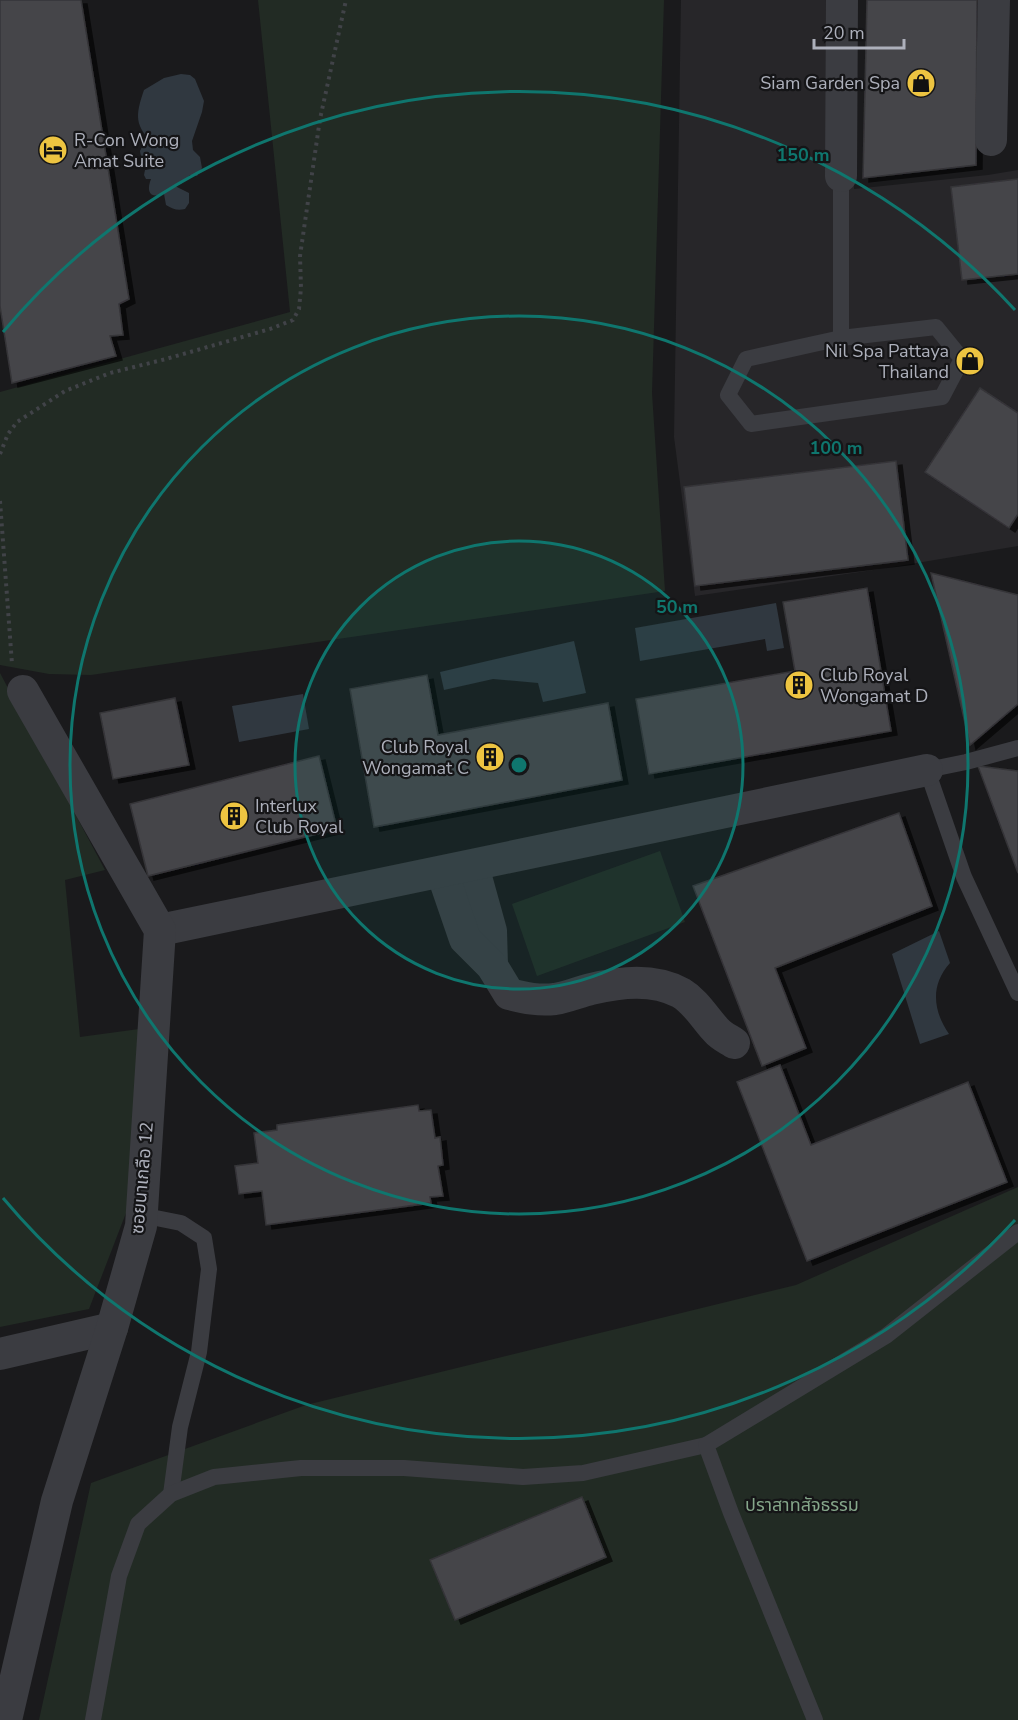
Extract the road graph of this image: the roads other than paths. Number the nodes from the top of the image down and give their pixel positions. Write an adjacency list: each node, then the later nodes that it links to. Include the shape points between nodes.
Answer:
1 (842, 0): 4 (street)
2 (994, 0): 3 (street)
3 (991, 140)
4 (841, 176): 5 (lane)
5 (841, 338): 5 (lane, via 936,327 962,359 942,397 751,424 728,395 746,359)
6 (23, 691): 11 (street)
7 (1018, 748): 8 (lane)
8 (927, 770): 9 (street); 13 (lane, via 964,877)
9 (473, 866): 10 (street); 12 (street, via 491,931)
10 (442, 872): 11 (street); 12 (street, via 465,939)
11 (160, 930): 15 (street, ซอยนาเกลือ 12)
12 (492, 966): 14 (street, via 509,994 535,1000 629,983 664,986 692,1002 715,1029)
13 (1018, 993)
14 (734, 1043)
15 (141, 1215): 17 (street, ซอยนาเกลือ 12); 20 (lane, via 181,1223 204,1238 209,1269 199,1352 180,1427)
16 (1018, 1232): 19 (lane, via 886,1336)
17 (112, 1328): 18 (street); 21 (street, ซอยนาเกลือ 12, via 57,1501)
18 (0, 1354)
19 (706, 1445): 20 (lane, via 583,1473 522,1477 405,1468 301,1468 214,1478); 23 (lane)
20 (171, 1494): 22 (lane, via 138,1524 119,1576)
21 (6, 1720)
22 (93, 1720)
23 (815, 1720)

